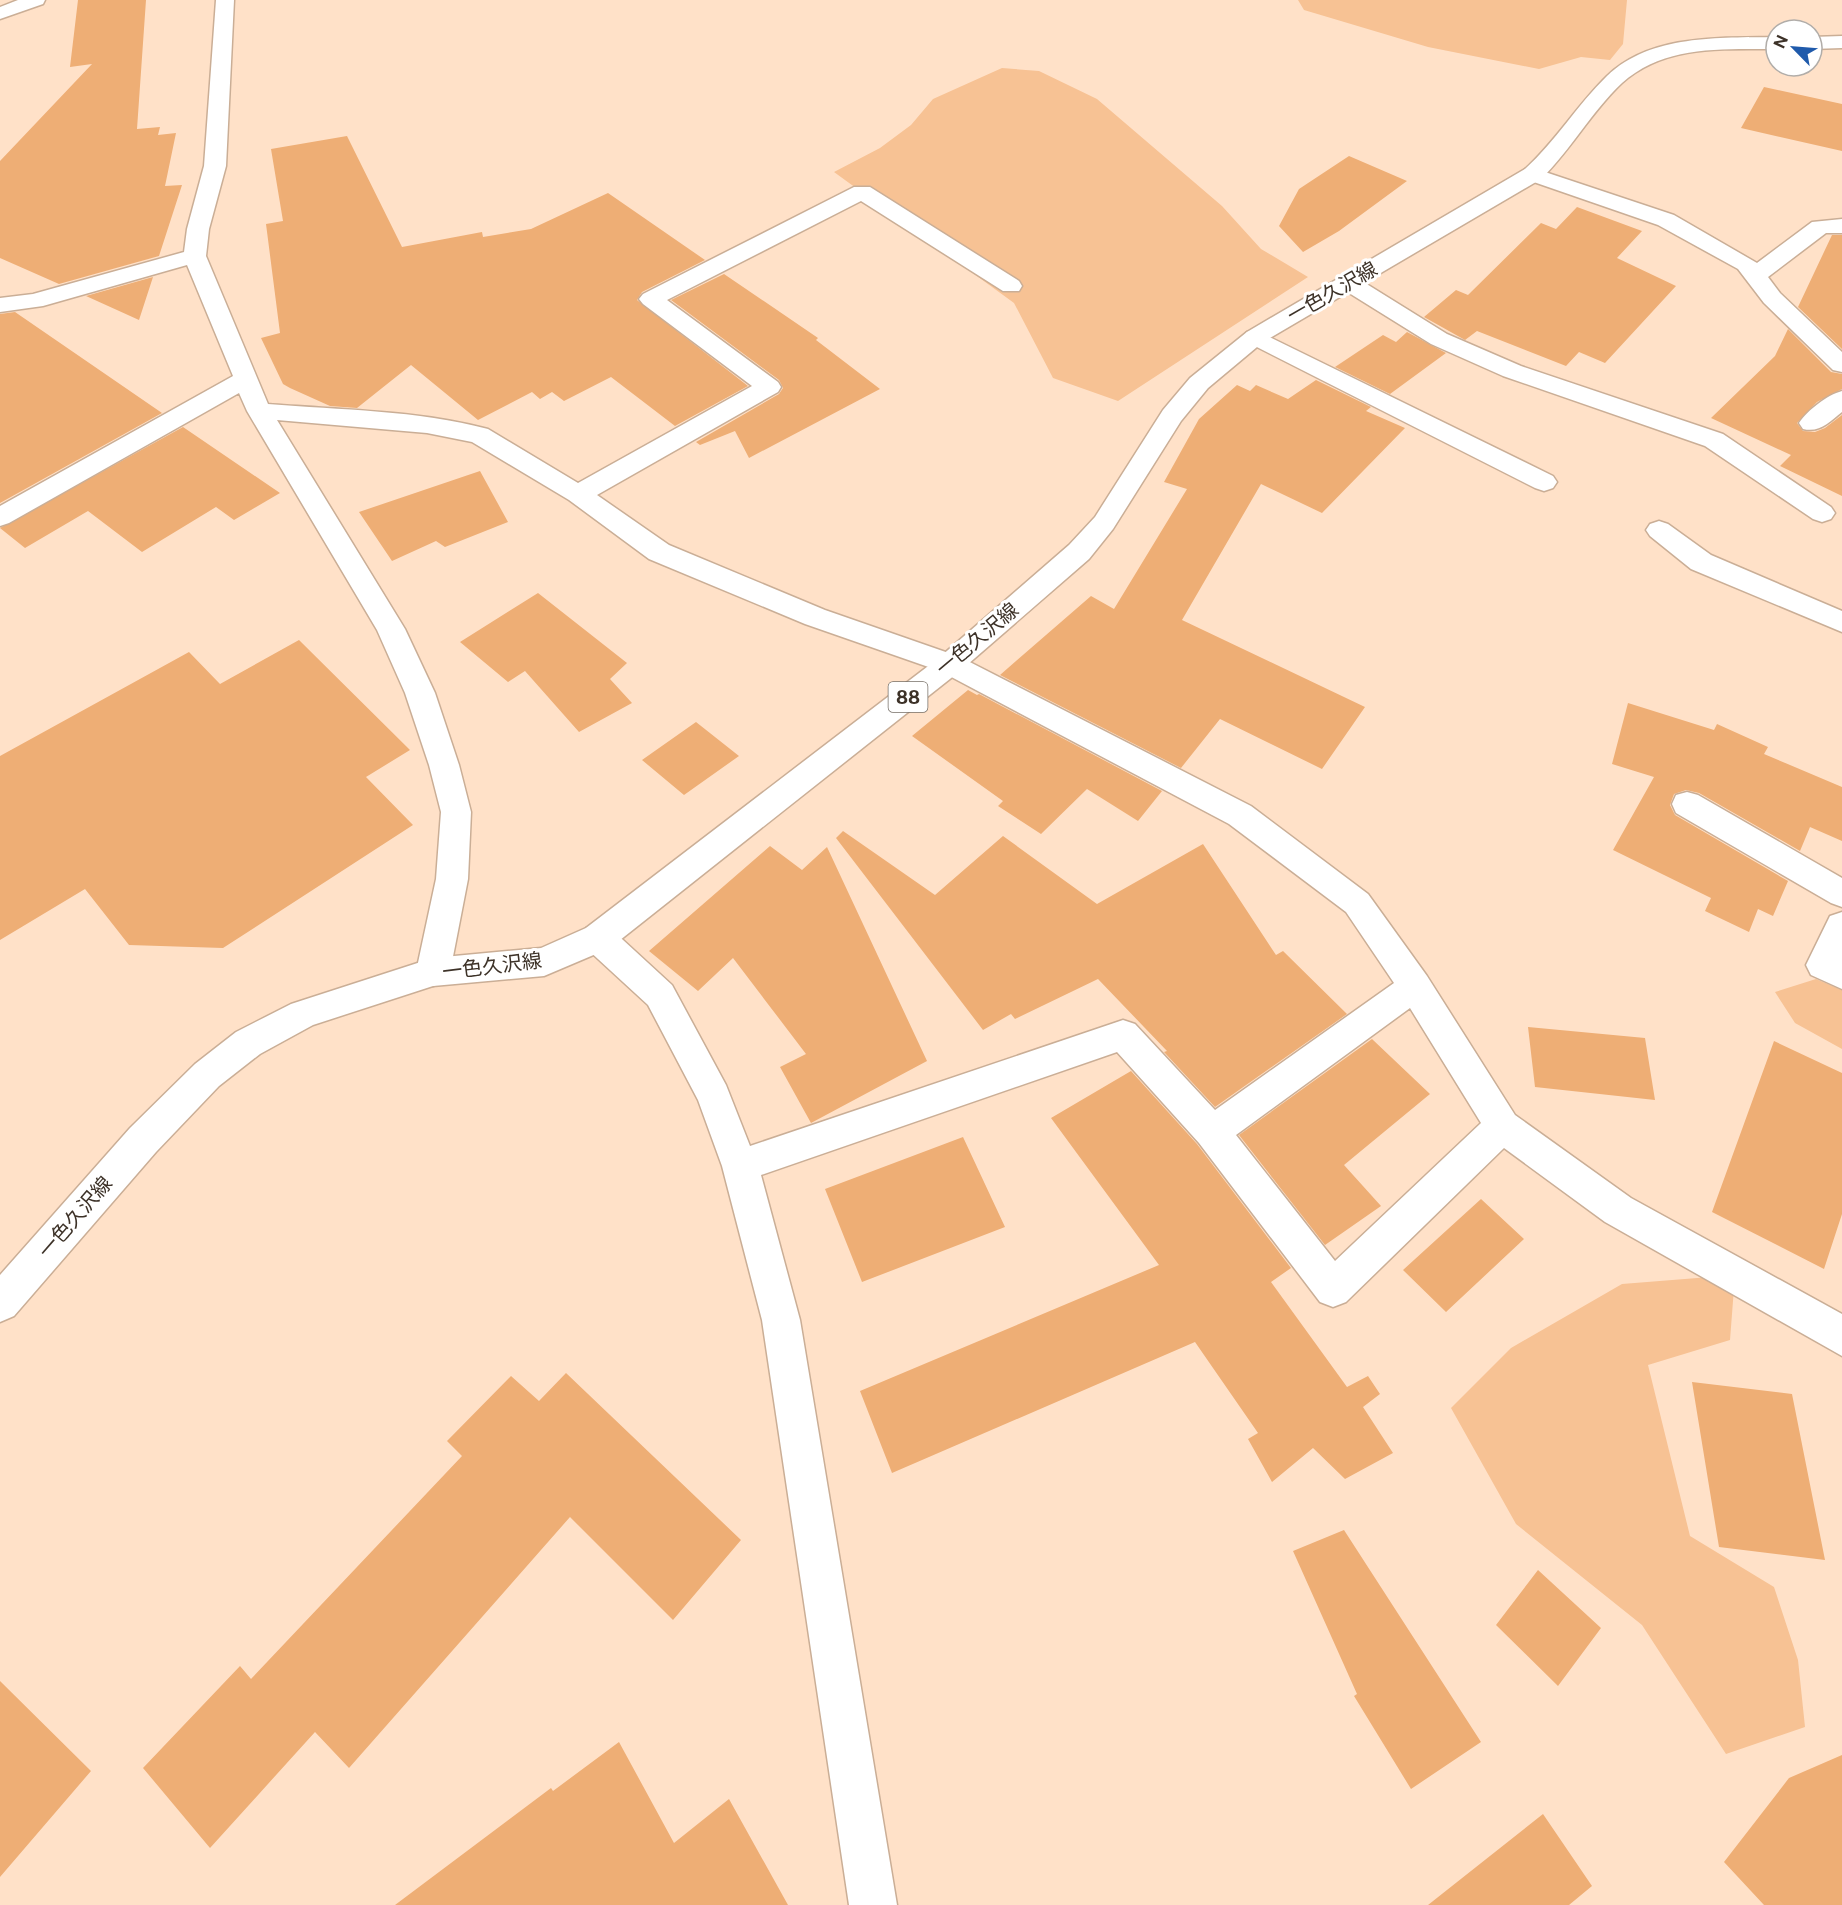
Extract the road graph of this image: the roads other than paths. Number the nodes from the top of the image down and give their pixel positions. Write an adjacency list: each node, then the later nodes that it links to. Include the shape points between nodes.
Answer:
1 (36, 0): 3 (street)
2 (225, 0): 9 (street, via 215,166)
3 (0, 13)
4 (1842, 42): 6 (street)
5 (1764, 43): 7 (street, 一色久沢線 / 88, via 1663,51 1636,63 1614,80 1556,154)
6 (1824, 43)
7 (1533, 174): 10 (street, via 1666,220 1746,264); 11 (street, 一色久沢線 / 88)
8 (1842, 226): 10 (street, via 1820,227)
9 (195, 256): 13 (street, via 36,302); 16 (street)
10 (1755, 276): 15 (street, via 1772,298)
11 (1349, 283): 14 (street, 一色久沢線 / 88); 22 (street, via 1439,339 1512,371 1714,440)
12 (1011, 286): 21 (street, via 862,192 651,299 769,387)
13 (0, 305)
14 (1255, 337): 20 (street); 26 (street, 一色久沢線 / 88, via 1199,383 1104,523 1079,552)
15 (1842, 364)
16 (246, 379): 18 (street); 23 (street)
17 (1842, 399): 19 (street)
18 (259, 411): 21 (street, via 427,425 479,435); 31 (street, via 392,628 420,693 444,765 456,812 452,879)
19 (1812, 423)
20 (1544, 482)
21 (578, 494): 26 (street, via 658,552 815,616)
22 (1822, 513)
23 (0, 518)
24 (1659, 530): 25 (street, via 1701,562)
25 (1842, 622)
26 (950, 664): 30 (street, 一色久沢線 / 88); 33 (street, via 1240,815 1357,903)
27 (1687, 804): 28 (street)
28 (1842, 894)
29 (1842, 926): 32 (street, via 1823,965)
30 (598, 938): 31 (street, 一色久沢線 / 88, via 544,962); 36 (street, via 660,995 714,1096)
31 (433, 972): 37 (street, 一色久沢線 / 88, via 303,1014 248,1043 207,1075 143,1140)
32 (1842, 975)
33 (1415, 986): 34 (street); 35 (street)
34 (1502, 1126): 35 (street, via 1333,1289); 38 (street, via 1618,1210)
35 (1212, 1132): 36 (street, via 1123,1035)
36 (740, 1166): 39 (street, via 782,1320)
37 (0, 1303)
38 (1842, 1337)
39 (873, 1905)

